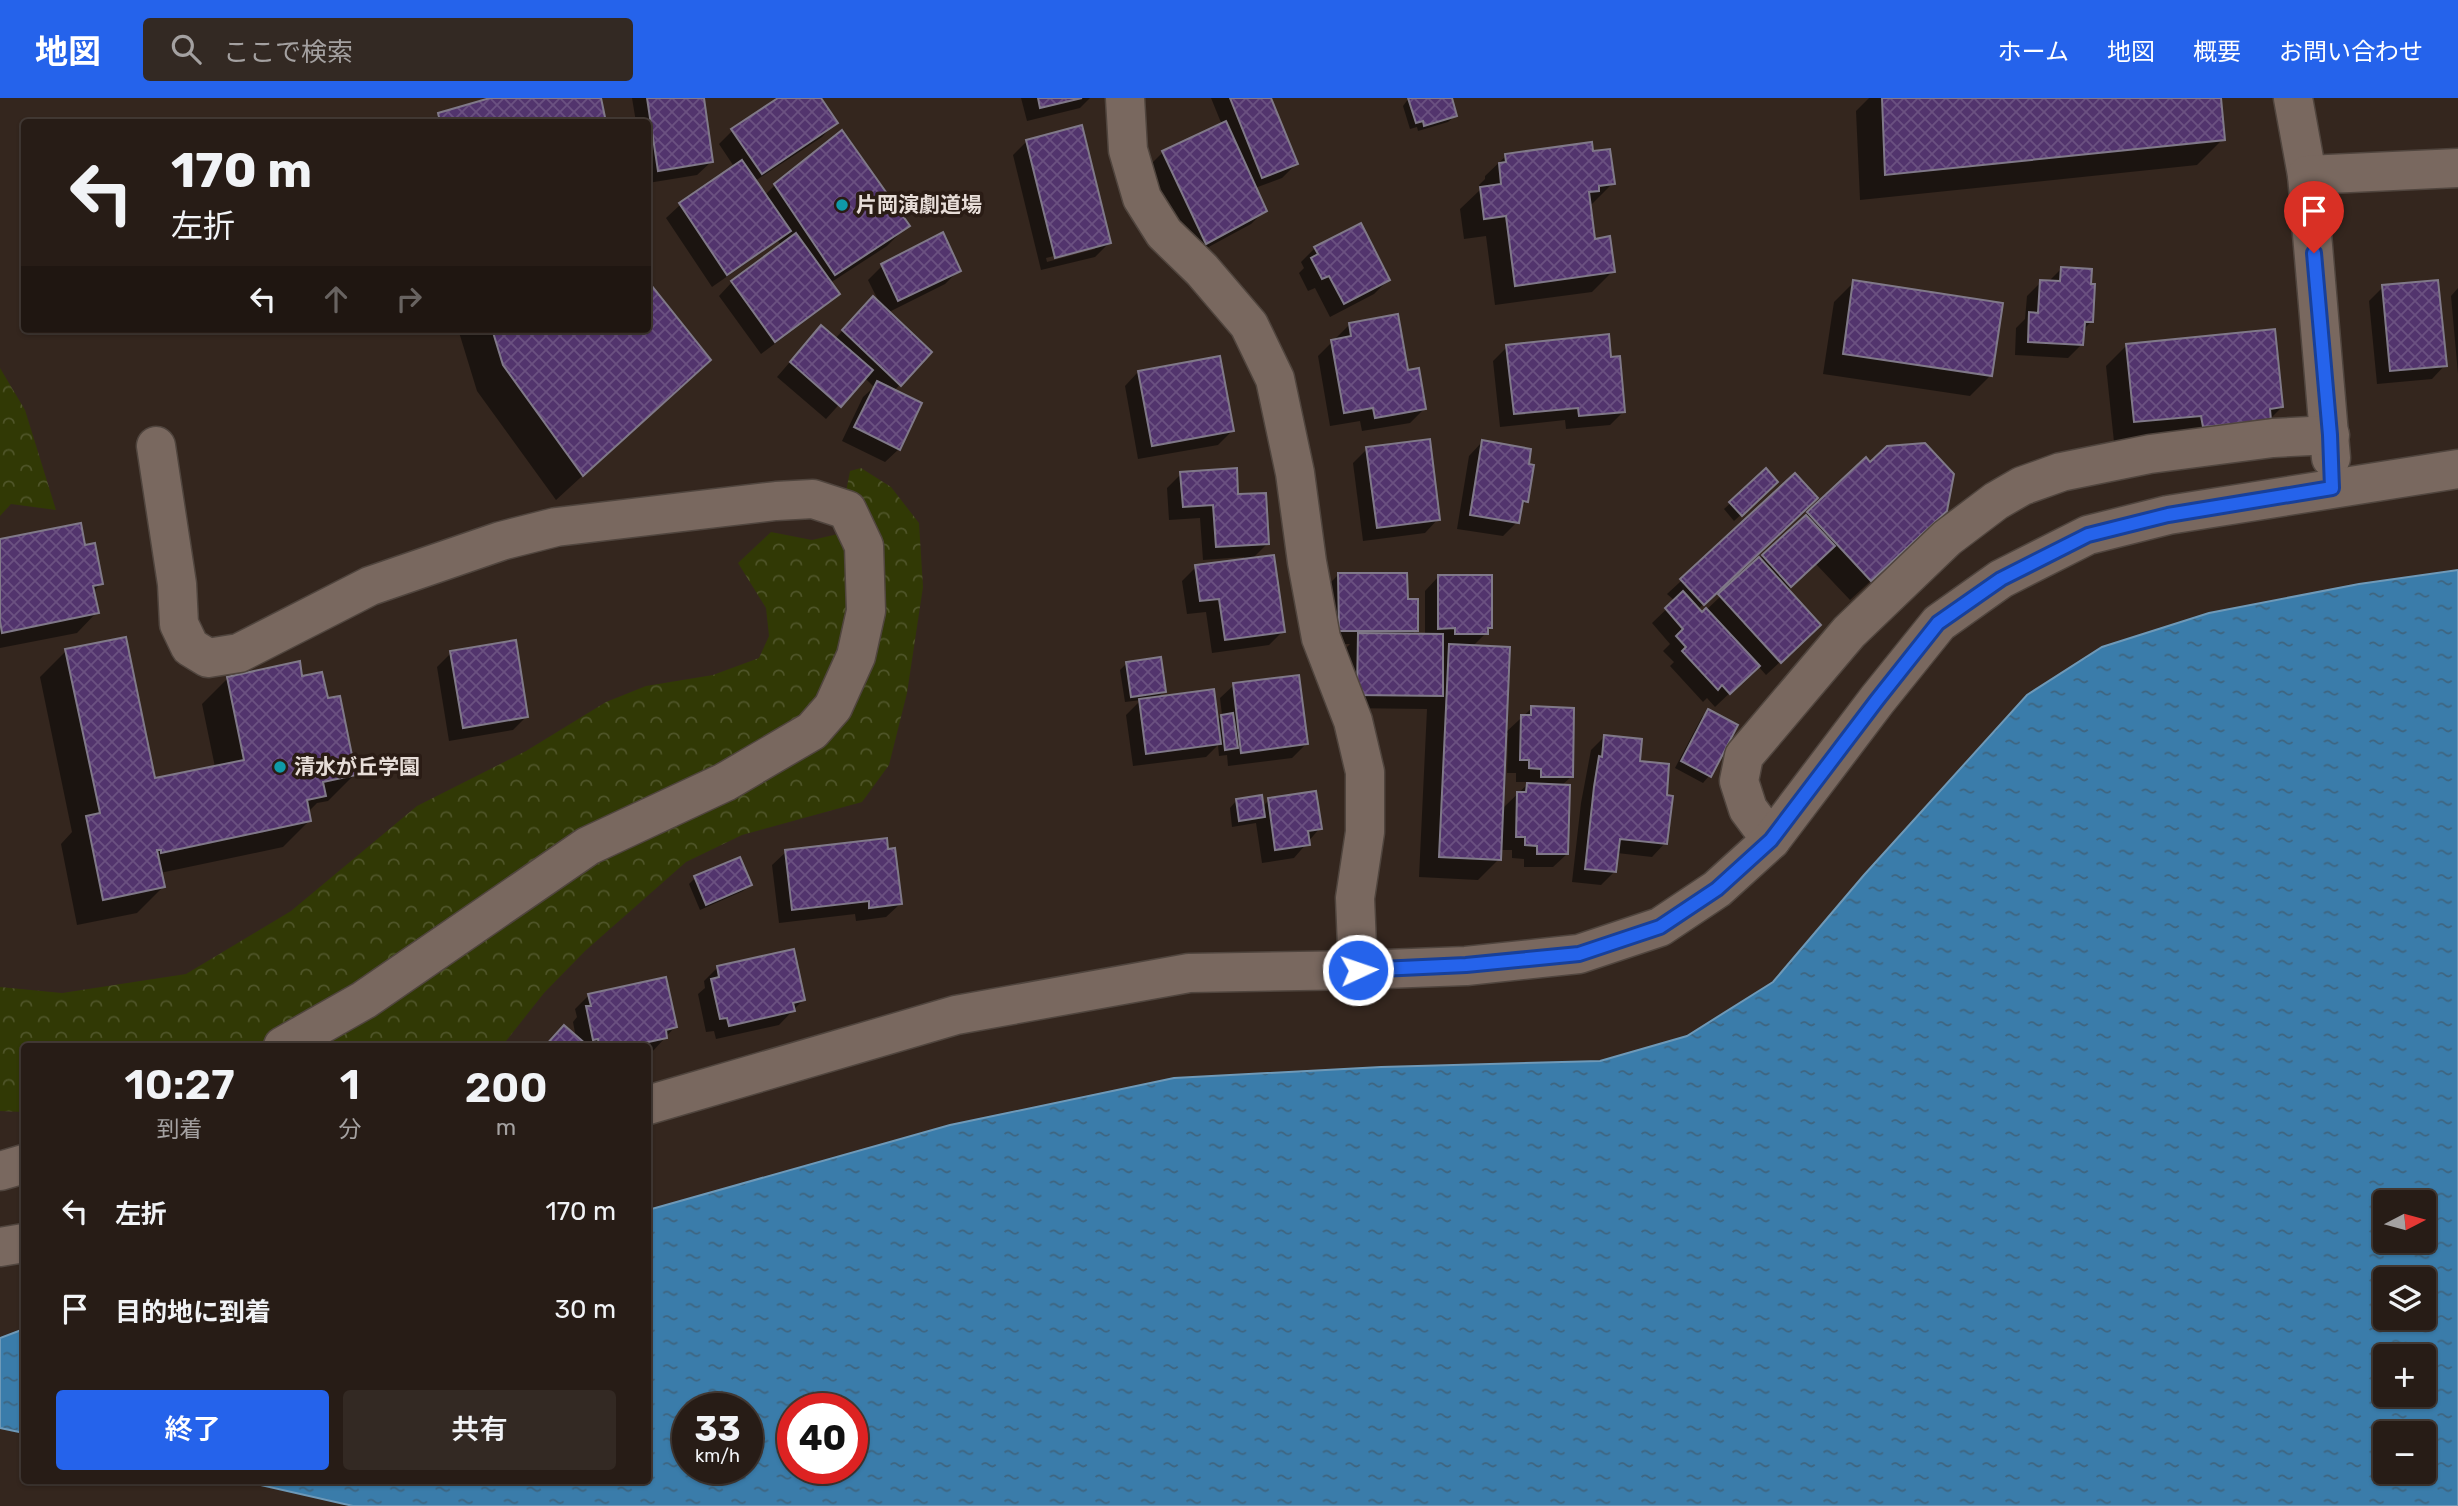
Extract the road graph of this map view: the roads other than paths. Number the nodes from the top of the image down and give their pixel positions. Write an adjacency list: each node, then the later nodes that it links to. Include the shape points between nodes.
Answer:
1 (1125, 98): 10 (street, via 1128,150 1142,198 1164,233 1249,325 1275,379 1321,638 1353,722 1365,772 1365,832 1355,898)
2 (2293, 98): 4 (street)
3 (2458, 168): 4 (street)
4 (2307, 175): 5 (street)
5 (2330, 435): 8 (street); 9 (street, via 2150,454 2061,472 1996,501 1947,538 1849,632 1744,756 1739,781 1748,809)
6 (156, 446): 11 (street, via 179,624 190,647 208,658 239,653 370,586 556,527 813,499 848,510 864,546 866,611 856,656 833,708 812,731 725,782 588,846 364,1000)
7 (2458, 469): 8 (street)
8 (2332, 488): 9 (street, via 2168,515 2088,535 2001,579 1938,623)
9 (1771, 840): 10 (street, via 1717,889 1660,927 1579,954)
10 (1358, 970): 12 (street, via 1189,973 956,1015)
11 (287, 1043)
12 (651, 1104)
13 (21, 1165): 14 (street)
14 (0, 1171)
15 (21, 1244): 16 (street)
16 (0, 1247)

